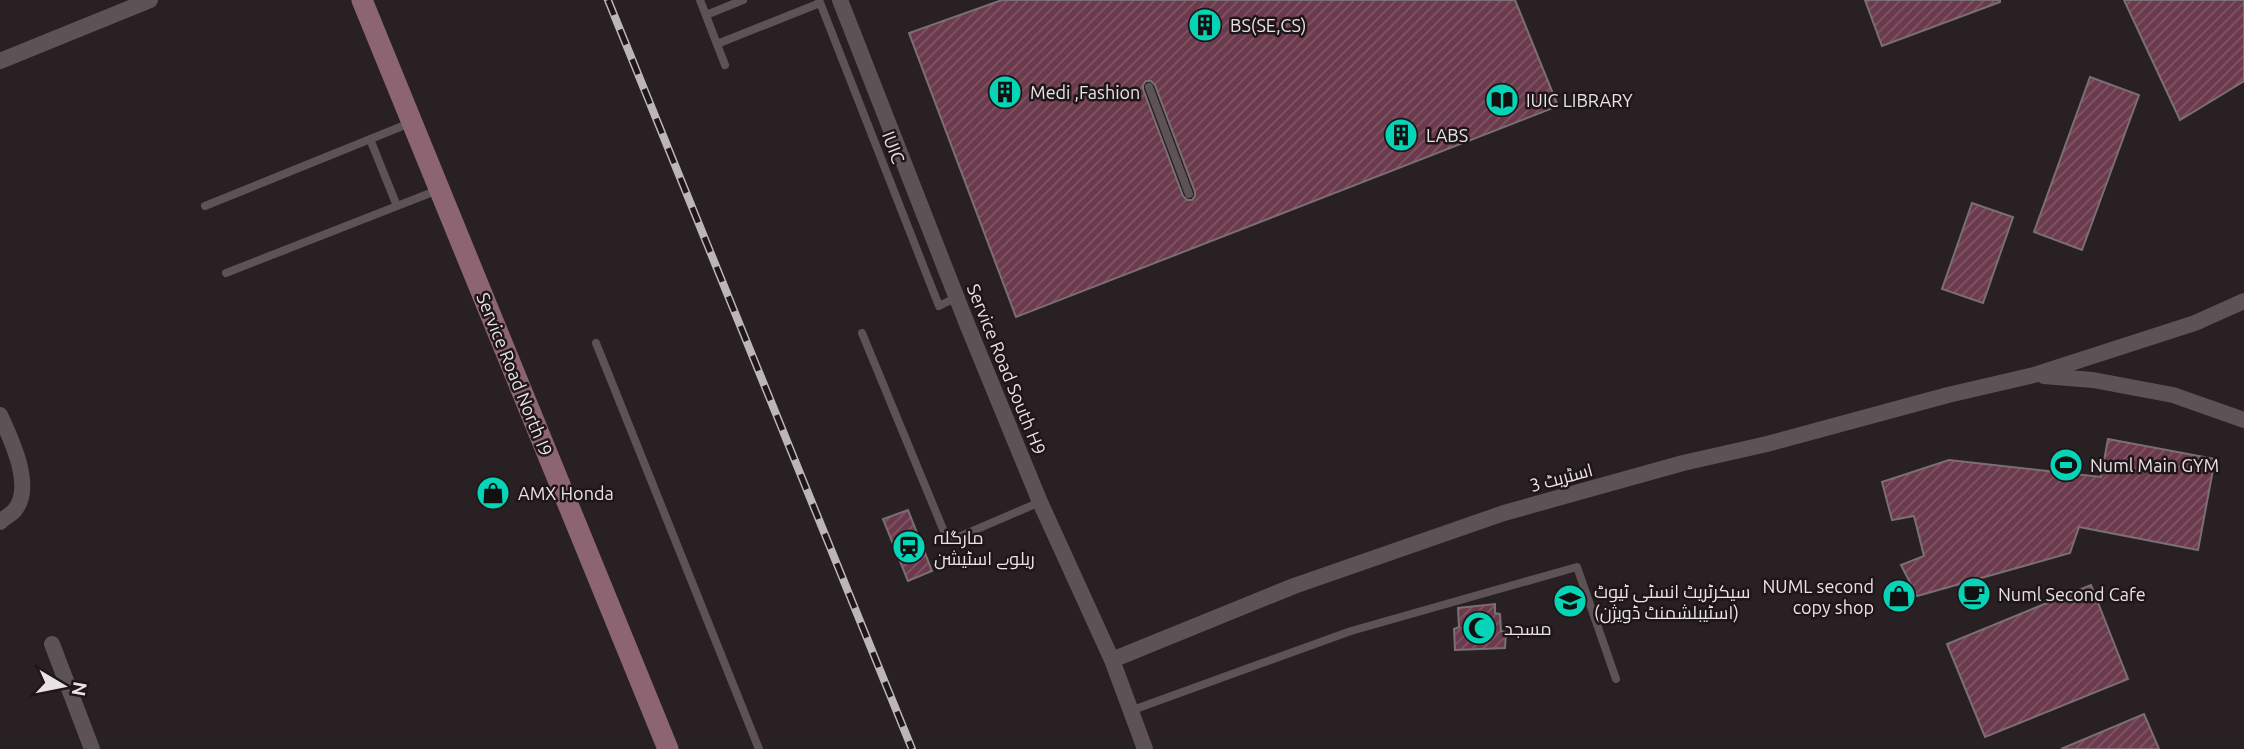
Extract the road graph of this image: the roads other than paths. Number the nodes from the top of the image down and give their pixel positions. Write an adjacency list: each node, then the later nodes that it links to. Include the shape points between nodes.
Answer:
1 (150, 0): 9 (street)
2 (362, 0): 12 (main road, Service Road North I9)
3 (700, 0): 7 (lane)
4 (743, 0): 7 (lane)
5 (840, 0): 19 (street, Service Road South H9)
6 (820, 1): 8 (lane); 19 (lane, IUIC, via 939,306)
7 (706, 15): 8 (lane)
8 (717, 44): 10 (lane)
9 (0, 61)
10 (725, 65)
11 (1149, 88): 15 (lane)
12 (411, 122): 13 (lane); 14 (main road, Service Road North I9)
13 (370, 138): 16 (lane); 17 (lane)
14 (439, 189): 17 (lane); 33 (main road, Service Road North I9)
15 (1189, 194)
16 (205, 206)
17 (397, 206): 18 (lane)
18 (226, 273)
19 (957, 297): 26 (street, Service Road South H9)
20 (2244, 301): 23 (street, via 2195,323)
21 (862, 333): 26 (lane, via 945,534 961,536)
22 (596, 343): 34 (lane)
23 (2034, 375): 25 (street, via 2173,395); 29 (street, اسٹریٹ 3, via 1504,513 1293,586)
24 (0, 415): 27 (street, via 19,457 22,488 15,510)
25 (2244, 420)
26 (1040, 502): 29 (street, Service Road South H9)
27 (0, 522)
28 (52, 644): 32 (street)
29 (1112, 660): 31 (street, Service Road South H9)
30 (1616, 679): 31 (lane, via 1577,567 1351,631)
31 (1130, 712): 35 (street, Service Road South H9)
32 (92, 749)
33 (668, 749)
34 (759, 749)
35 (1145, 749)

